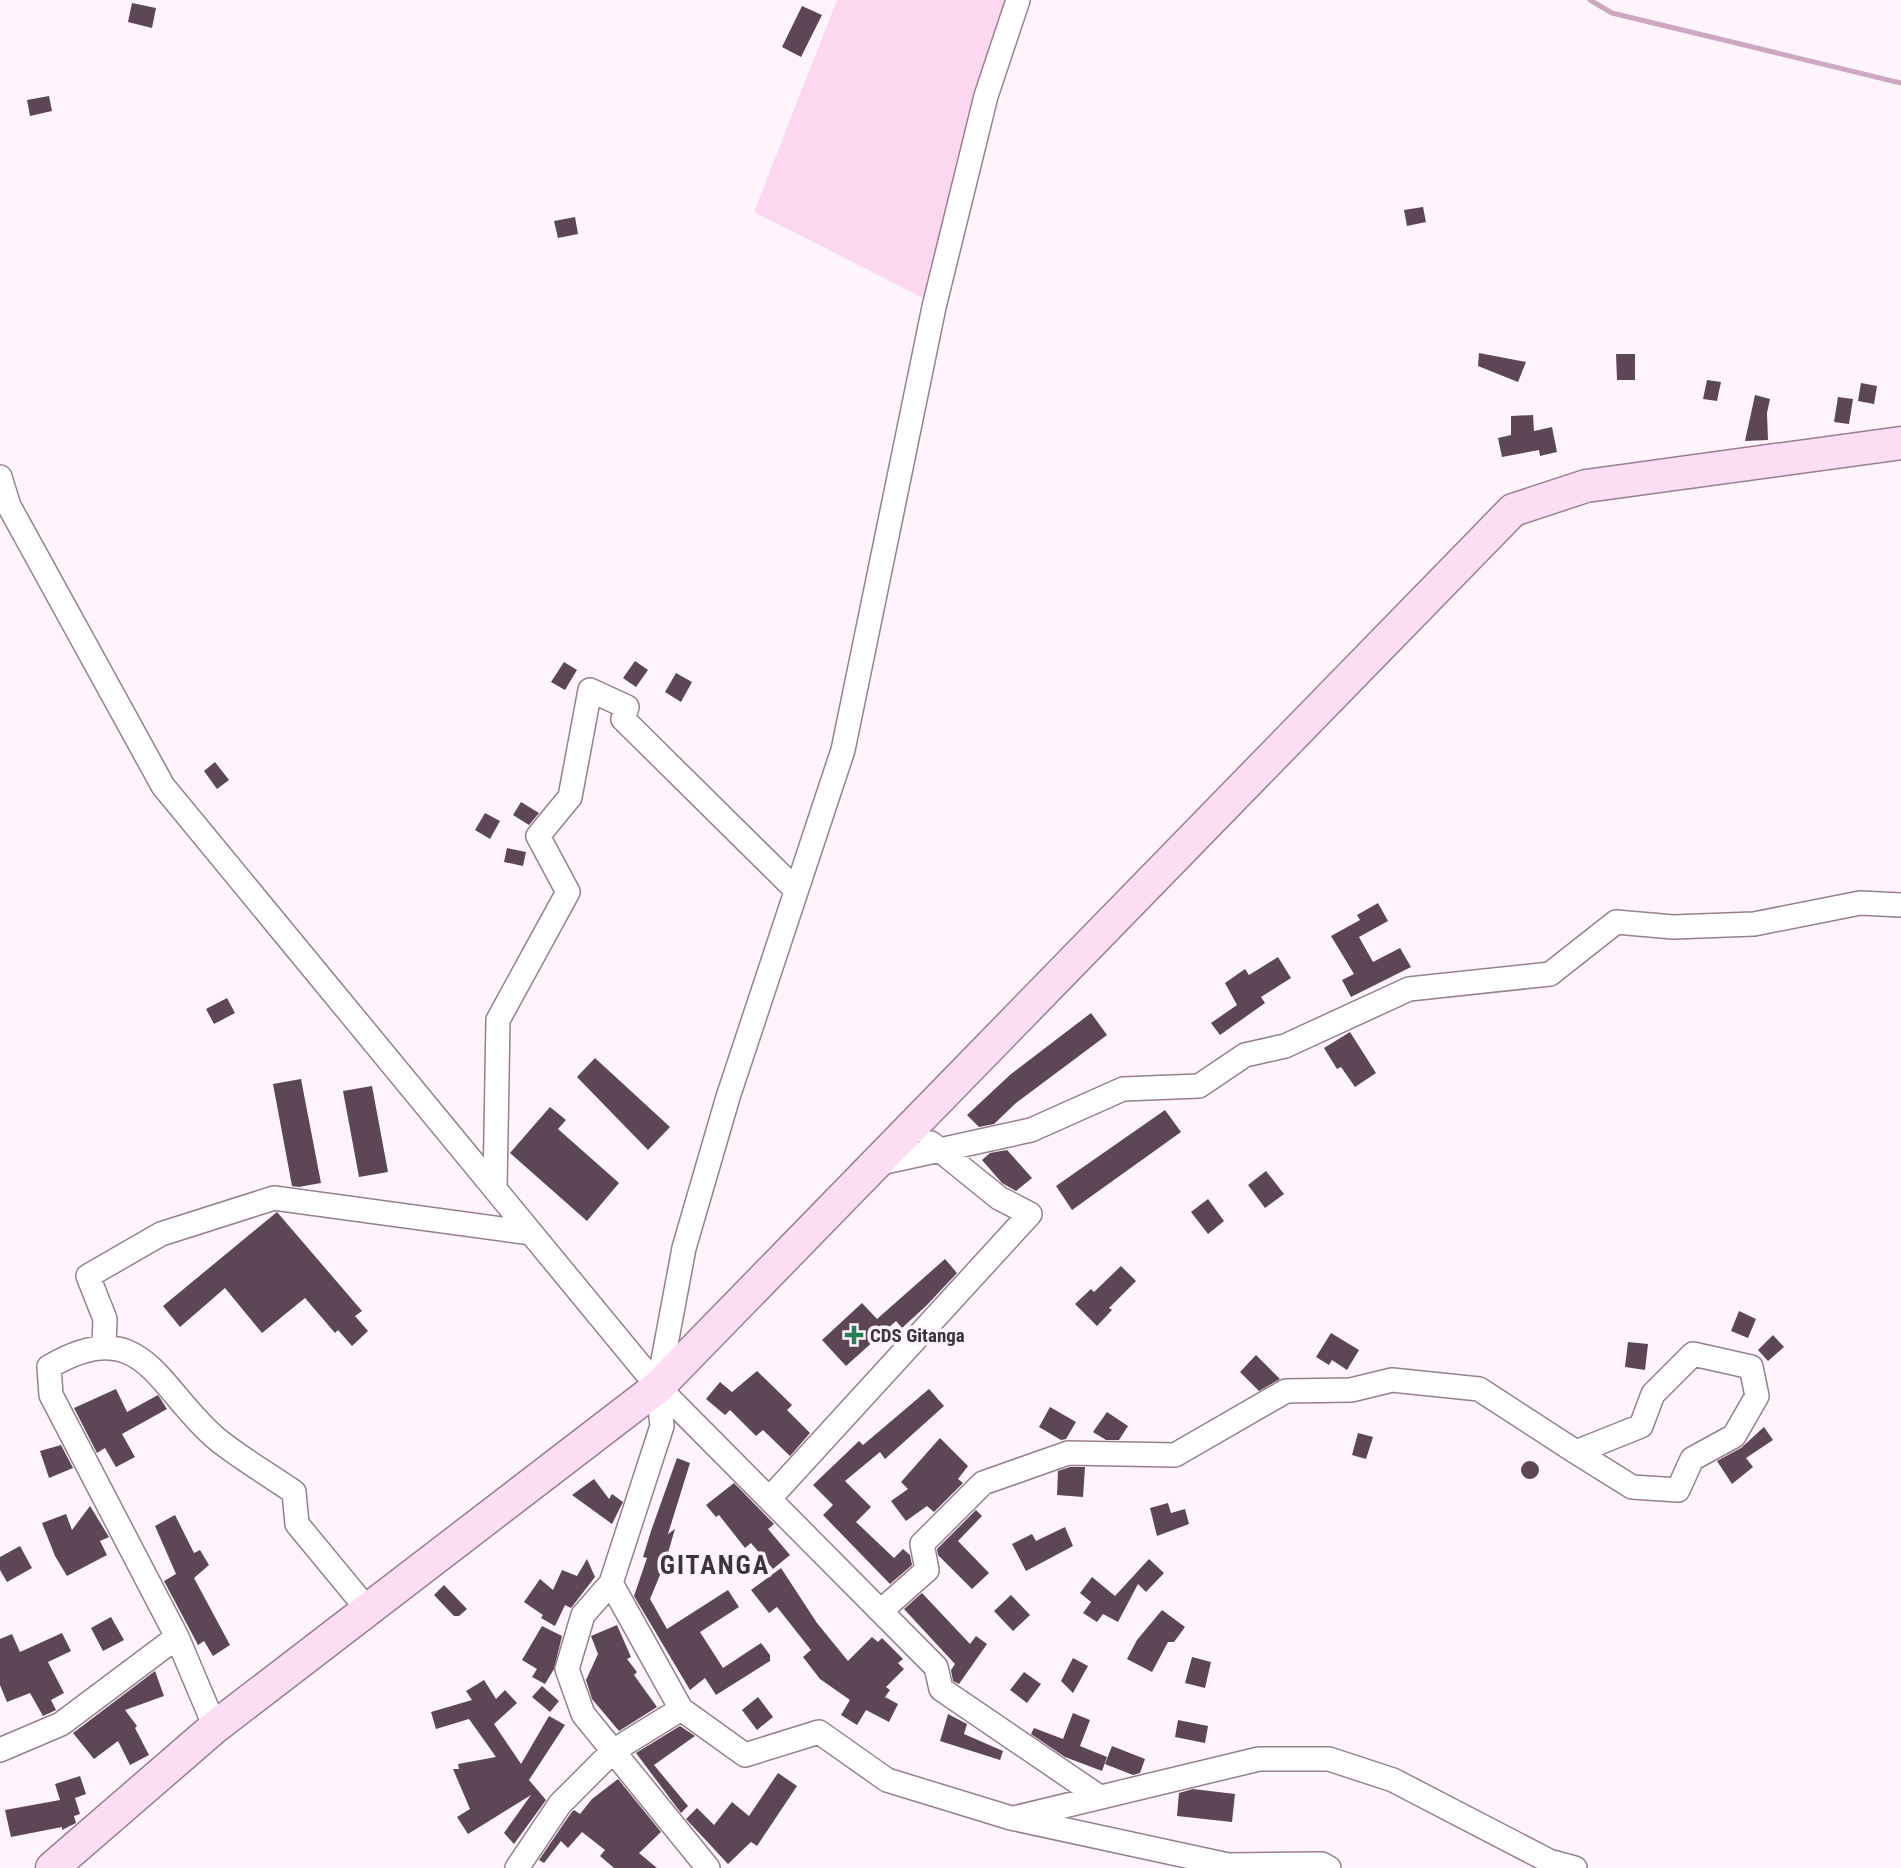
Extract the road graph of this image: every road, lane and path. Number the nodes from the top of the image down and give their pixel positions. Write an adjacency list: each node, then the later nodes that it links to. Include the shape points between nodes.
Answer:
1 (1018, 0): 4 (street, via 986,96 934,307 843,750)
2 (1901, 443): 6 (main road, via 1586,486 1513,510)
3 (0, 477): 9 (street, via 9,506 163,786)
4 (796, 890): 9 (street, via 623,719 627,707 590,690 570,797 538,836 568,892 498,1020); 12 (street, via 684,1248)
5 (1901, 905): 7 (street, via 1860,903 1754,924 1673,927 1616,922 1550,974 1409,989 1285,1045 1245,1055 1199,1086 1122,1089 1031,1129)
6 (912, 1127): 7 (street); 8 (main road)
7 (939, 1150): 8 (street); 14 (street, via 999,1198 1030,1214)
8 (876, 1164): 12 (main road)
9 (495, 1189): 10 (street)
10 (531, 1233): 11 (street, via 274,1198 161,1234 88,1276 105,1320); 12 (street)
11 (104, 1345): 16 (street, via 137,1354 218,1440 295,1492 297,1524); 18 (street, via 49,1367 51,1395)
12 (658, 1387): 14 (street); 15 (street, via 662,1426); 16 (main road)
13 (1576, 1452): 13 (street, via 1632,1487 1678,1490 1692,1459 1734,1436 1756,1396 1751,1367 1693,1354 1653,1394 1641,1426); 17 (street, via 1479,1390 1392,1380 1351,1390 1286,1391 1175,1455 1068,1453 983,1483 922,1544 927,1570)
14 (770, 1499): 17 (street)
15 (611, 1583): 19 (street); 22 (street, via 583,1615 567,1669 583,1714)
16 (368, 1610): 20 (main road)
17 (882, 1610): 23 (street, via 936,1667 941,1689)
18 (177, 1637): 20 (street); 21 (street, via 61,1724)
19 (681, 1709): 22 (street); 24 (street, via 745,1755 819,1732 887,1780)
20 (215, 1727): 25 (main road)
21 (0, 1750)
22 (613, 1751): 26 (street, via 560,1804); 27 (street)
23 (1098, 1796): 24 (street); 29 (street, via 1259,1759 1329,1759 1393,1780 1549,1861)
24 (1011, 1818): 28 (street, via 1228,1865 1322,1864)
25 (52, 1868)
26 (517, 1868)
27 (708, 1868)
28 (1329, 1868)
29 (1575, 1868)

